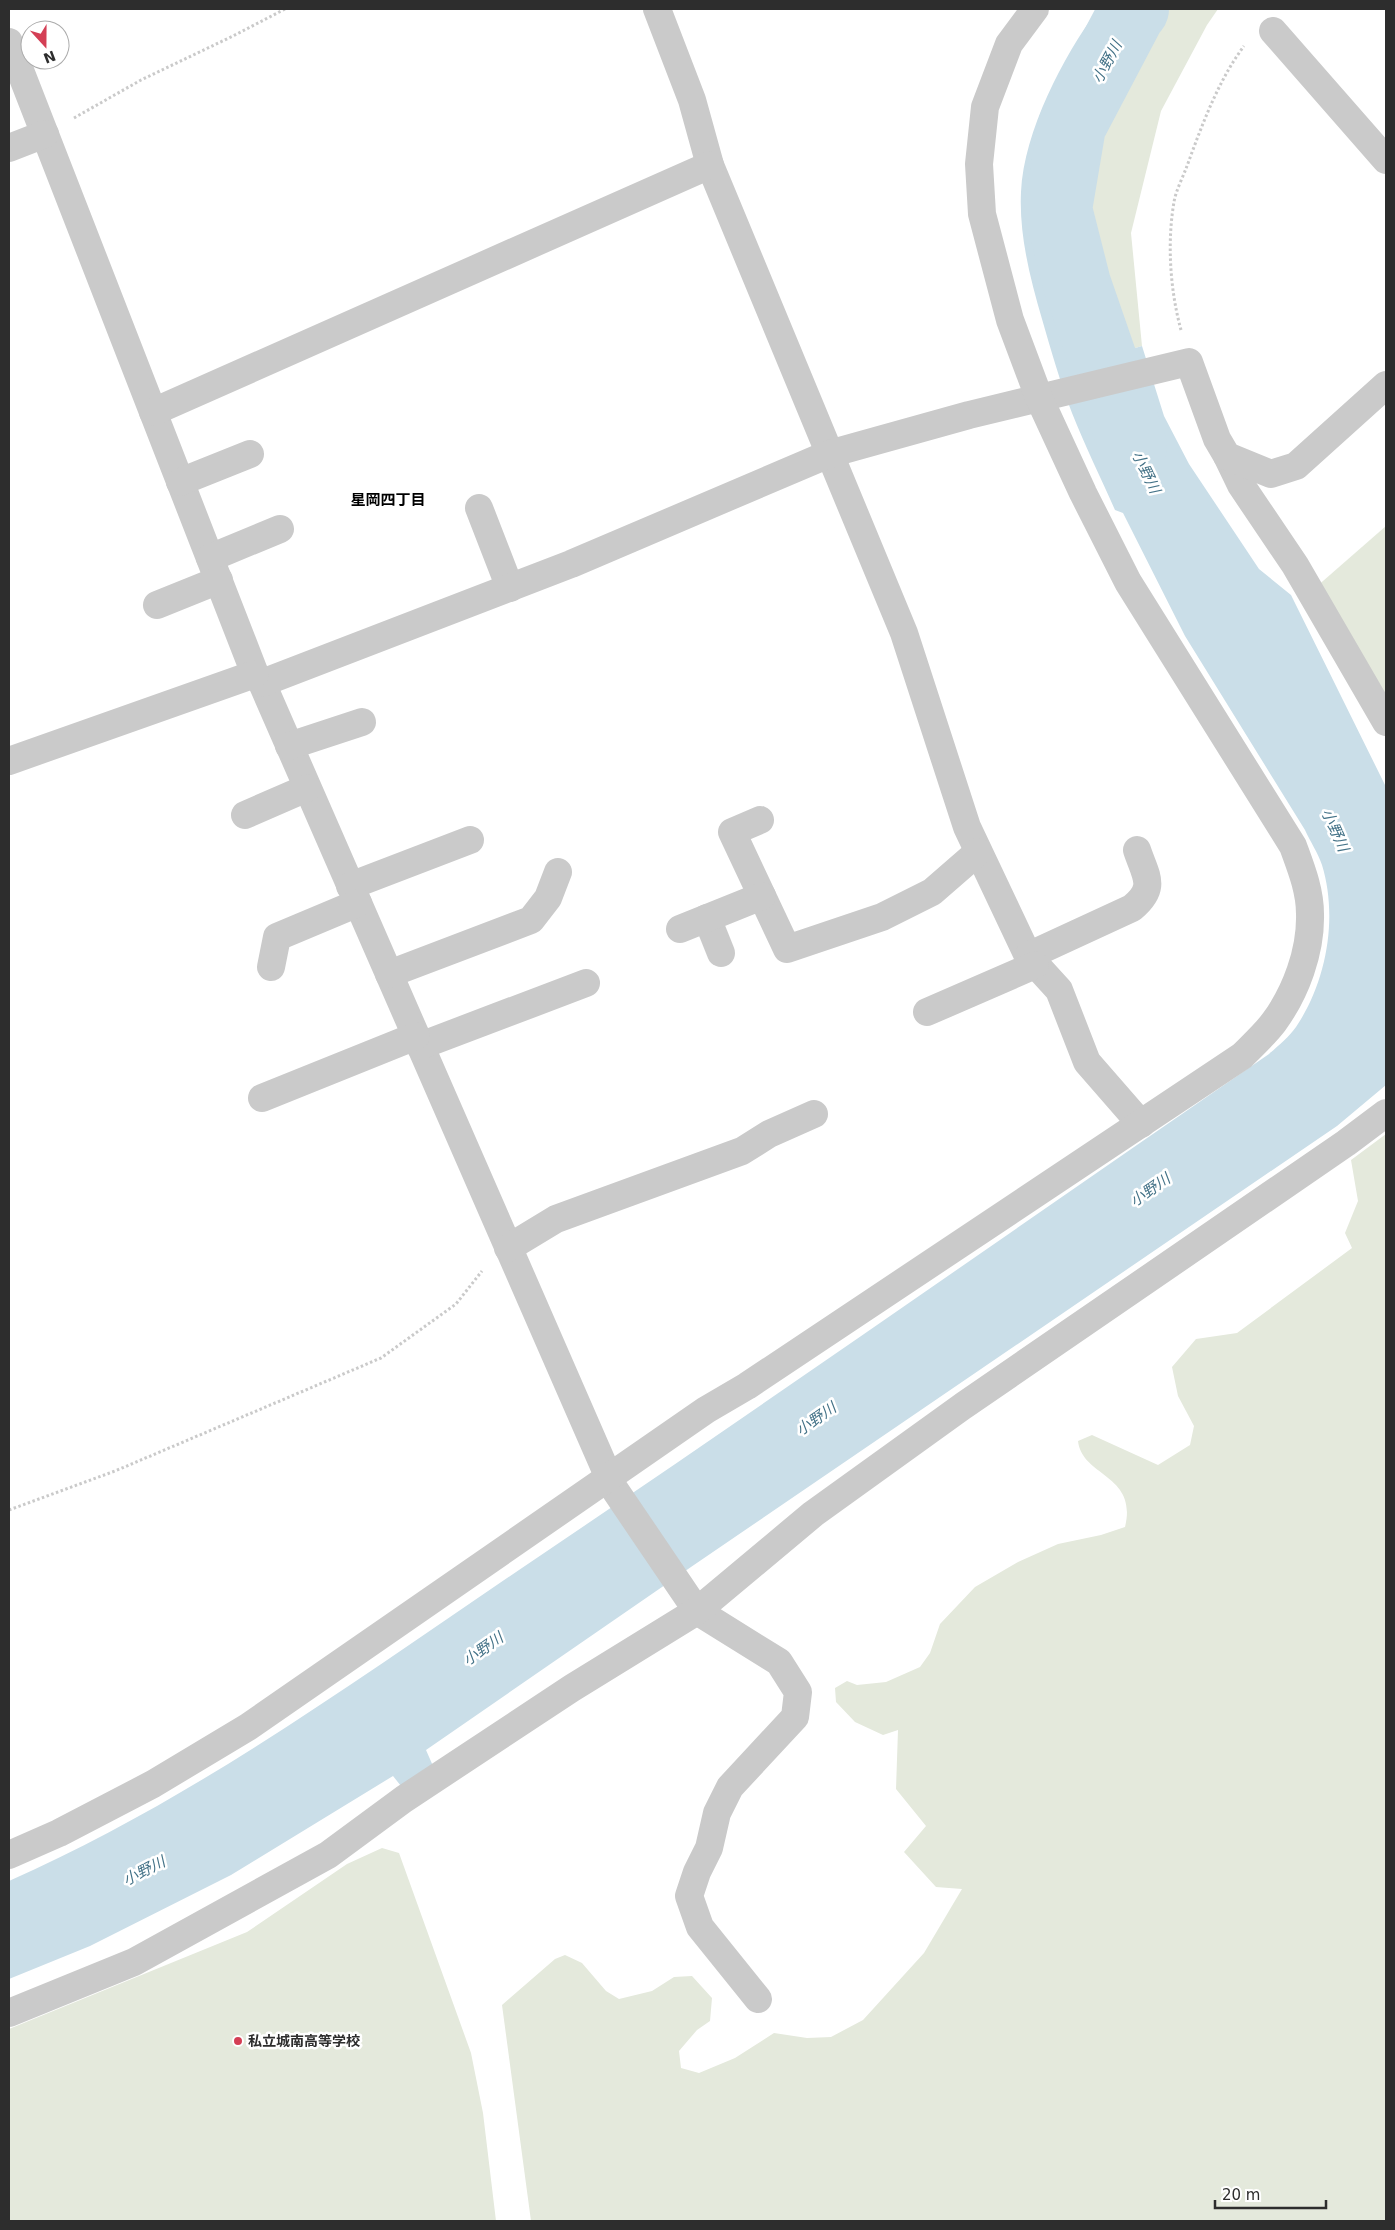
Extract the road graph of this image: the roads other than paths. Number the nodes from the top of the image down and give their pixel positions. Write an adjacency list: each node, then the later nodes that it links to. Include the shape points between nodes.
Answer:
1 (657, 9): 8 (street, via 692,100)
2 (1034, 9): 10 (street, via 1009,44 985,107 979,164 982,214 1010,320)
3 (1261, 35): 7 (street)
4 (9, 42): 5 (street)
5 (45, 134): 6 (street); 11 (street)
6 (9, 148)
7 (1386, 160)
8 (710, 165): 11 (street); 13 (street)
9 (1386, 386): 14 (street, via 1296,466 1271,474)
10 (1048, 397): 13 (street); 14 (street, via 1177,365); 47 (street, via 1083,493 1128,582 1293,846 1304,876 1310,913 1306,950 1294,989 1274,1023 1242,1056)
11 (153, 412): 15 (street)
12 (250, 454): 15 (street)
13 (829, 454): 19 (street); 31 (street, via 904,633)
14 (1227, 456): 23 (street, via 1241,485 1294,565)
15 (180, 482): 18 (street)
16 (479, 508): 19 (street)
17 (280, 529): 18 (street)
18 (214, 569): 20 (street); 21 (street)
19 (510, 588): 21 (street)
20 (157, 605)
21 (259, 679): 24 (street); 25 (street)
22 (362, 722): 24 (street)
23 (1386, 722)
24 (289, 746): 26 (street)
25 (9, 761)
26 (308, 788): 27 (street); 33 (street)
27 (245, 815)
28 (760, 820): 34 (street, via 732,832)
29 (470, 840): 33 (street)
30 (1137, 850): 38 (street, via 1148,884 1145,898 1132,908)
31 (978, 852): 34 (street, via 932,892 882,917 787,948); 38 (street)
32 (558, 872): 40 (street, via 548,898 531,920)
33 (354, 894): 39 (street, via 277,937); 40 (street)
34 (762, 896): 35 (street)
35 (707, 918): 36 (street); 37 (street)
36 (680, 930)
37 (721, 953)
38 (1032, 960): 42 (street); 47 (street, via 1059,990 1087,1062)
39 (271, 967)
40 (389, 974): 43 (street)
41 (586, 983): 43 (street)
42 (927, 1012)
43 (418, 1041): 44 (street); 48 (street)
44 (262, 1098)
45 (1386, 1113): 50 (street, via 963,1406)
46 (814, 1114): 48 (street, via 742,1150 556,1219)
47 (1141, 1124): 49 (street, via 706,1410)
48 (508, 1248): 49 (street)
49 (611, 1482): 50 (street); 51 (street, via 248,1727 153,1784)
50 (692, 1603): 52 (street, via 779,1662 798,1692 795,1717 730,1787 717,1814 709,1848 689,1896 700,1927); 53 (street, via 572,1688 404,1799 328,1855 134,1962)
51 (9, 1855)
52 (758, 1999)
53 (9, 2013)

